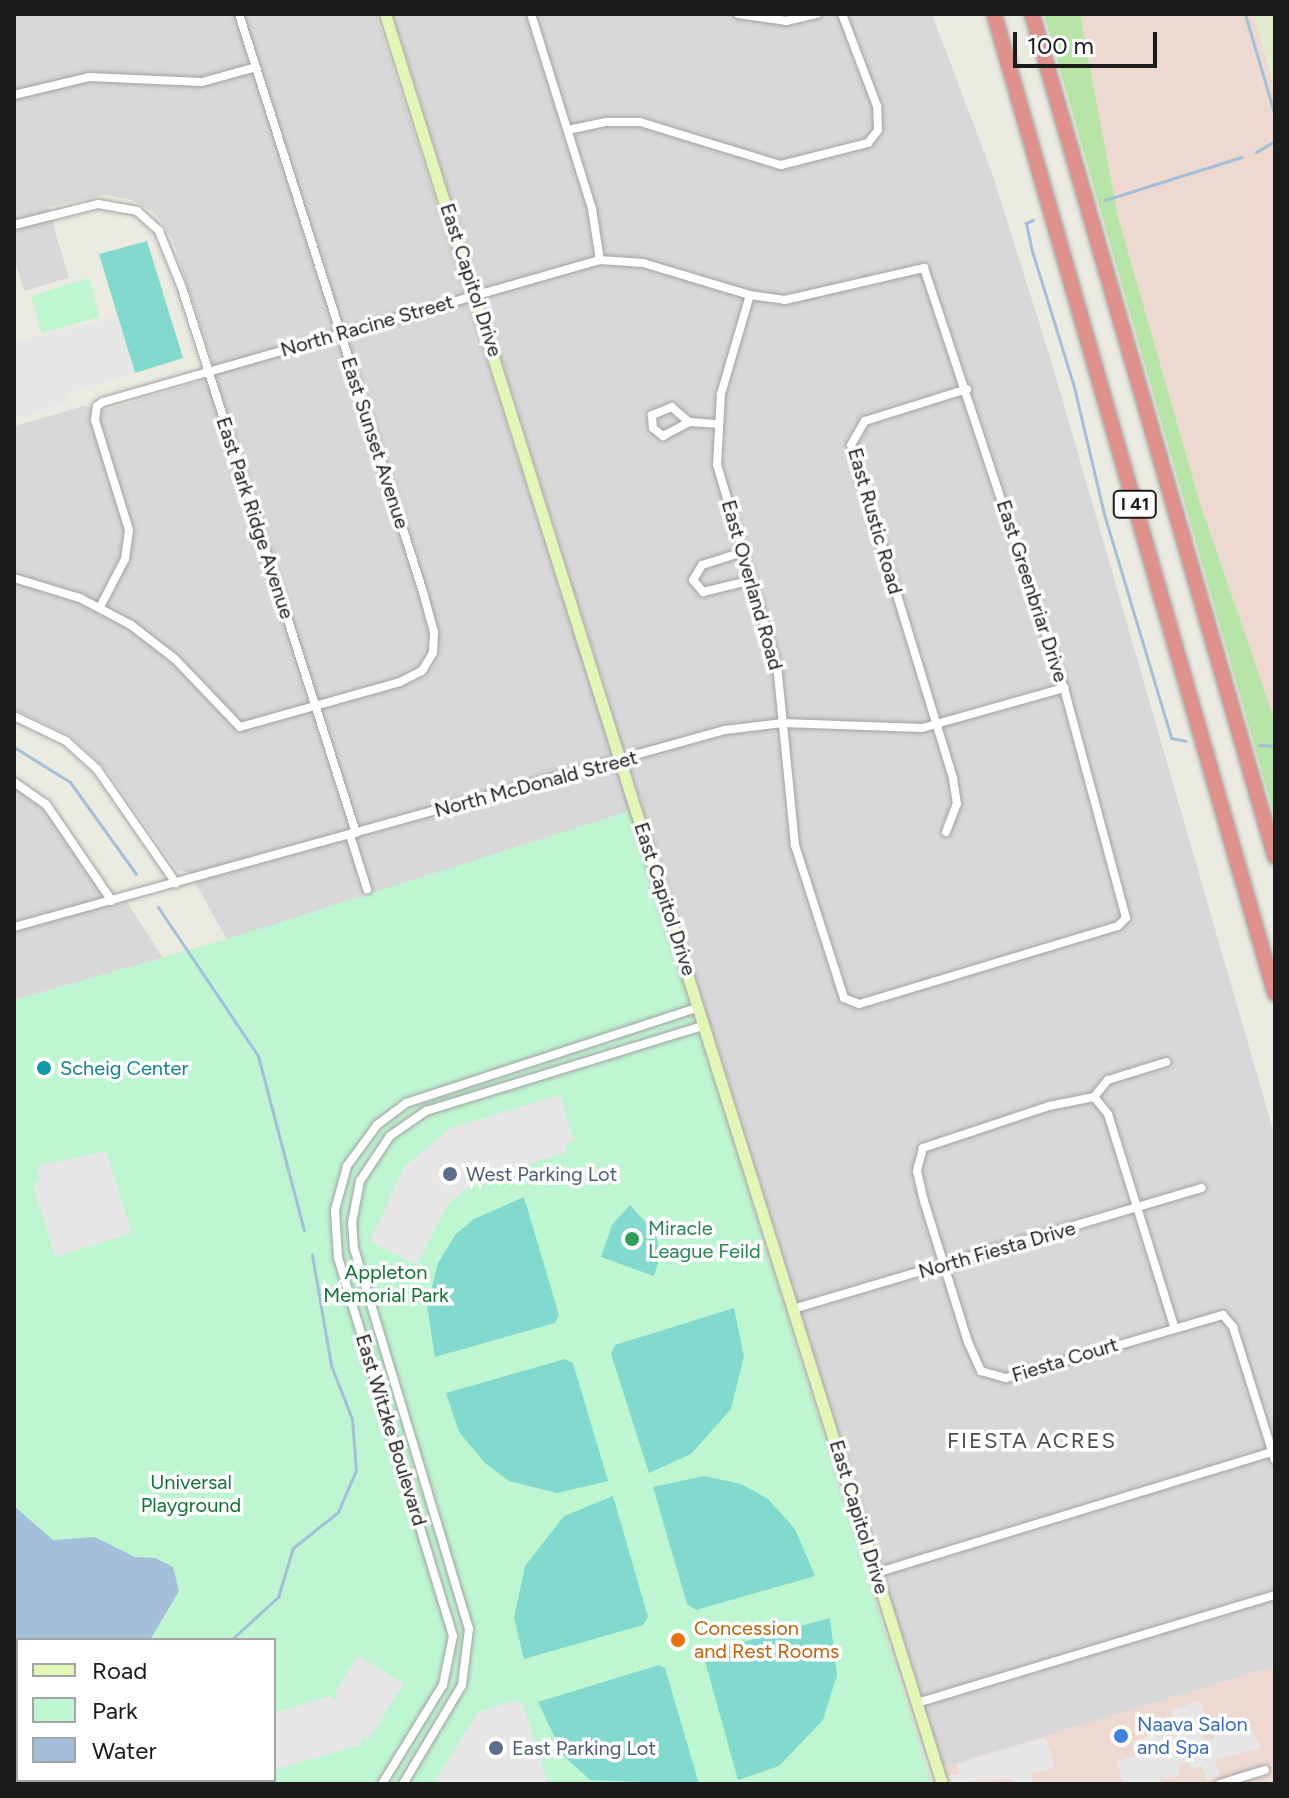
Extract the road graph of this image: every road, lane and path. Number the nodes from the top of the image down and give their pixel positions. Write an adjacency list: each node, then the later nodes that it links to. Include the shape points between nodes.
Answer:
1 (239, 14): 9 (street, East Sunset Avenue)
2 (385, 14): 15 (street, East Capitol Drive)
3 (531, 14): 11 (street)
4 (738, 14): 5 (street, via 786,21)
5 (817, 14)
6 (842, 14): 11 (street, via 873,90 878,128 868,143 792,165 768,163 640,122)
7 (994, 14): 40 (highway, I 41)
8 (1032, 14): 35 (highway, I 41)
9 (256, 67): 10 (street, via 202,82 89,77); 17 (street, East Sunset Avenue)
10 (14, 95)
11 (568, 130): 13 (street, via 592,209)
12 (14, 225): 18 (street, East Park Ridge Avenue, via 98,204 139,213 167,245)
13 (600, 260): 15 (street, North Racine Street); 16 (street, North Racine Street, via 643,263)
14 (925, 269): 16 (street, North Racine Street, via 805,299); 19 (street, East Greenbriar Drive)
15 (476, 294): 17 (street, North Racine Street); 31 (street, East Capitol Drive)
16 (750, 295): 21 (street, East Overland Road)
17 (340, 334): 18 (street, North Racine Street); 27 (street, East Sunset Avenue, via 435,641 429,663 414,676)
18 (208, 372): 25 (street, North Racine Street, via 103,402 95,413 129,530 125,559); 27 (street, East Park Ridge Avenue)
19 (967, 389): 26 (street, East Greenbriar Drive); 30 (street, East Rustic Road, via 865,421 851,445)
20 (689, 422): 20 (street, via 663,436 653,428 652,415 672,407); 21 (street)
21 (716, 424): 22 (street, East Overland Road, via 717,465)
22 (743, 552): 24 (street, East Overland Road); 24 (street, via 702,565 693,574 694,584 703,592)
23 (14, 578): 25 (street, East Sunset Avenue)
24 (752, 580): 29 (street, East Overland Road, via 775,654)
25 (100, 607): 27 (street, East Sunset Avenue, via 175,659 231,723 256,727)
26 (1064, 688): 30 (street, North McDonald Street); 41 (street, East Greenbriar Drive, via 1126,918 1106,931)
27 (316, 709): 34 (street, East Park Ridge Avenue)
28 (14, 716): 36 (street, via 59,737 97,769)
29 (783, 723): 30 (street, North McDonald Street); 31 (street, North McDonald Street, via 725,730); 41 (street, East Overland Road, via 795,845 839,989 848,1002)
30 (937, 726): 33 (street, East Rustic Road, via 957,804)
31 (621, 762): 34 (street, North McDonald Street); 42 (street, East Capitol Drive)
32 (14, 782): 38 (street, via 46,804)
33 (946, 832)
34 (353, 834): 36 (street, North McDonald Street); 37 (street, East Park Ridge Avenue)
35 (1275, 857)
36 (176, 883): 38 (street, North McDonald Street)
37 (367, 889)
38 (112, 901): 39 (street, North McDonald Street)
39 (14, 927)
40 (1275, 994)
41 (859, 1004)
42 (699, 1007): 43 (street, East Capitol Drive); 56 (street, East Witzke Boulevard, via 418,1097 377,1125 347,1166 335,1210 338,1257 453,1636 443,1685)
43 (705, 1025): 49 (street, East Capitol Drive); 57 (street, East Witzke Boulevard, via 426,1111 390,1136 360,1181 352,1223 354,1249 469,1629 462,1685)
44 (1166, 1062): 45 (street, via 1108,1080)
45 (1094, 1097): 47 (street, via 1108,1114); 48 (street, Fiesta Court, via 1049,1106 923,1148 917,1171)
46 (1201, 1188): 47 (street, North Fiesta Drive)
47 (1138, 1208): 48 (street, North Fiesta Drive); 50 (street)
48 (943, 1265): 49 (street, North Fiesta Drive); 50 (street, Fiesta Court, via 973,1356 981,1371 997,1378)
49 (793, 1309): 52 (street, East Capitol Drive)
50 (1174, 1326): 51 (street, via 1216,1315 1229,1320)
51 (1274, 1456): 52 (street)
52 (876, 1573): 54 (street, East Capitol Drive)
53 (1275, 1595): 54 (street)
54 (917, 1703): 58 (street, East Capitol Drive)
55 (1265, 1770): 59 (street)
56 (382, 1784)
57 (403, 1784)
58 (942, 1784)
59 (1220, 1784)

